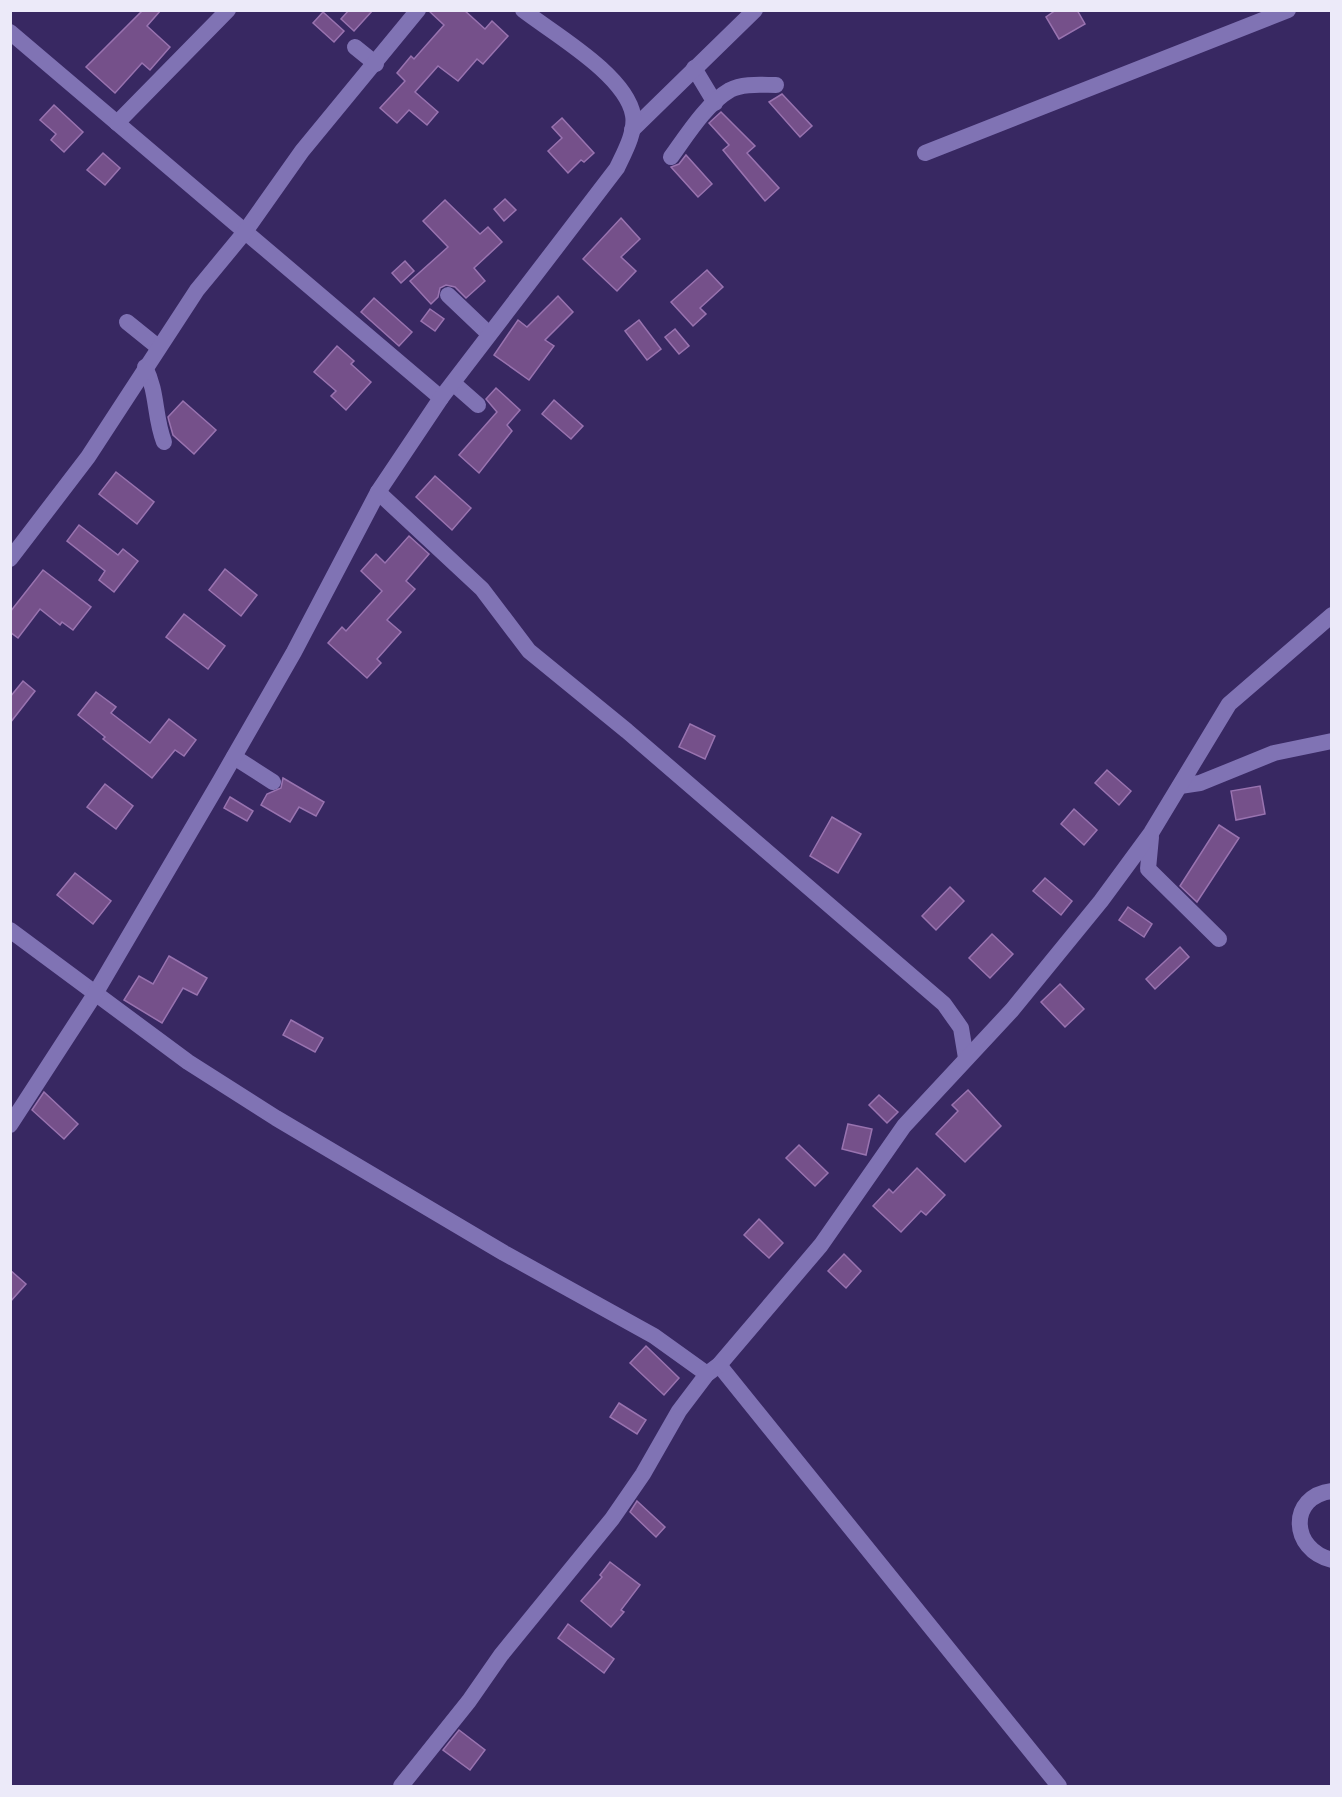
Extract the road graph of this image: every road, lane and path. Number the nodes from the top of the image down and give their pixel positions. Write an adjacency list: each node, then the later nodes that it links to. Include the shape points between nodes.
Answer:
1 (228, 10): 12 (street)
2 (418, 10): 8 (street)
3 (523, 10): 13 (street, via 618,86 634,117)
4 (755, 10): 9 (street)
5 (1288, 10): 14 (street)
6 (10, 32): 12 (street)
7 (355, 47): 8 (street)
8 (376, 64): 16 (street, via 303,151)
9 (694, 68): 11 (street); 13 (street)
10 (776, 84): 11 (street, via 741,87)
11 (715, 103): 15 (street)
12 (117, 123): 16 (street)
13 (632, 130): 19 (street, via 606,185)
14 (925, 153)
15 (671, 157)
16 (244, 233): 20 (street, via 197,290); 23 (street)
17 (448, 295): 19 (street)
18 (127, 322): 20 (street)
19 (489, 334): 22 (street)
20 (158, 347): 21 (street)
21 (145, 366): 25 (street, via 154,385); 27 (street, via 88,457)
22 (453, 383): 23 (street); 24 (street)
23 (441, 398): 26 (street)
24 (478, 405)
25 (164, 442)
26 (378, 492): 30 (street); 37 (street, via 482,589 530,651 944,1004 962,1028)
27 (10, 559)
28 (1332, 615): 32 (street, via 1229,704)
29 (1332, 741): 32 (street, via 1274,753 1200,783)
30 (234, 757): 31 (street); 36 (street)
31 (273, 782)
32 (1180, 786): 33 (street)
33 (1151, 833): 35 (street, via 1148,869); 37 (street, via 1049,967)
34 (10, 930): 36 (street)
35 (1219, 939)
36 (94, 994): 38 (street); 39 (street, via 188,1062 276,1118 484,1242)
37 (966, 1058): 39 (street, via 904,1126 821,1245)
38 (10, 1125)
39 (713, 1370): 42 (street, via 679,1411 612,1519); 43 (street)
40 (1332, 1491): 41 (street, via 1314,1496 1304,1508 1299,1528 1312,1552)
41 (1332, 1560)
42 (401, 1786)
43 (1059, 1786)

